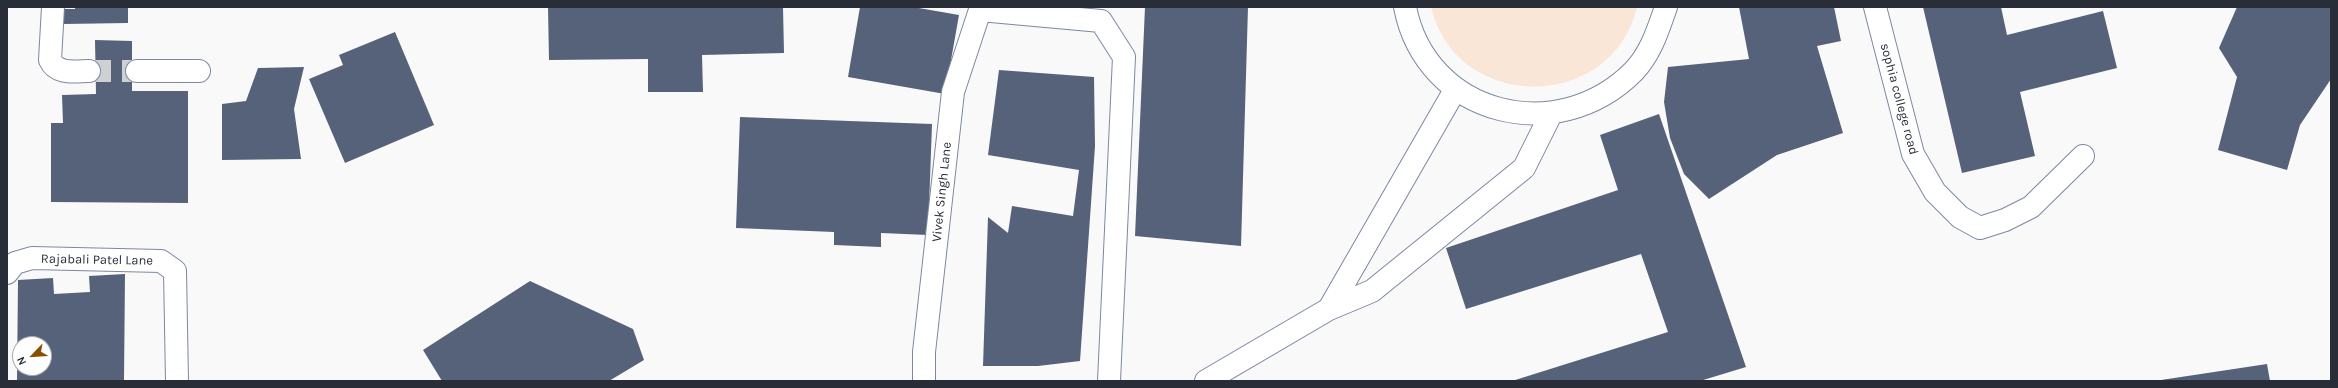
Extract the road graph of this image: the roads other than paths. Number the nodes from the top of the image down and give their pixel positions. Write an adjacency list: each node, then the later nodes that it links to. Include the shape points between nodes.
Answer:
1 (53, 7): 6 (street, via 50,60 53,67 60,70)
2 (1405, 7): 9 (street, via 1409,26 1431,65)
3 (1666, 7): 10 (street, via 1654,44 1634,71 1610,92 1581,107)
4 (1875, 7): 11 (street, sophia college road, via 1913,154 1935,192 1960,217 1980,228 2005,220 2031,207)
5 (980, 8): 15 (street, Vivek Singh Lane, via 953,92 924,352); 16 (street, via 1101,21 1124,57)
6 (89, 71)
7 (137, 71): 8 (street)
8 (199, 71)
9 (1455, 90): 10 (street, via 1491,108 1521,114); 13 (street)
10 (1551, 114): 13 (street, via 1524,168 1372,291)
11 (2083, 156)
12 (7, 273): 14 (street, Rajabali Patel Lane, via 15,263 32,258 161,261 175,271)
13 (1329, 309): 17 (street)
14 (177, 381)
15 (924, 381)
16 (1109, 381)
17 (1206, 381)

